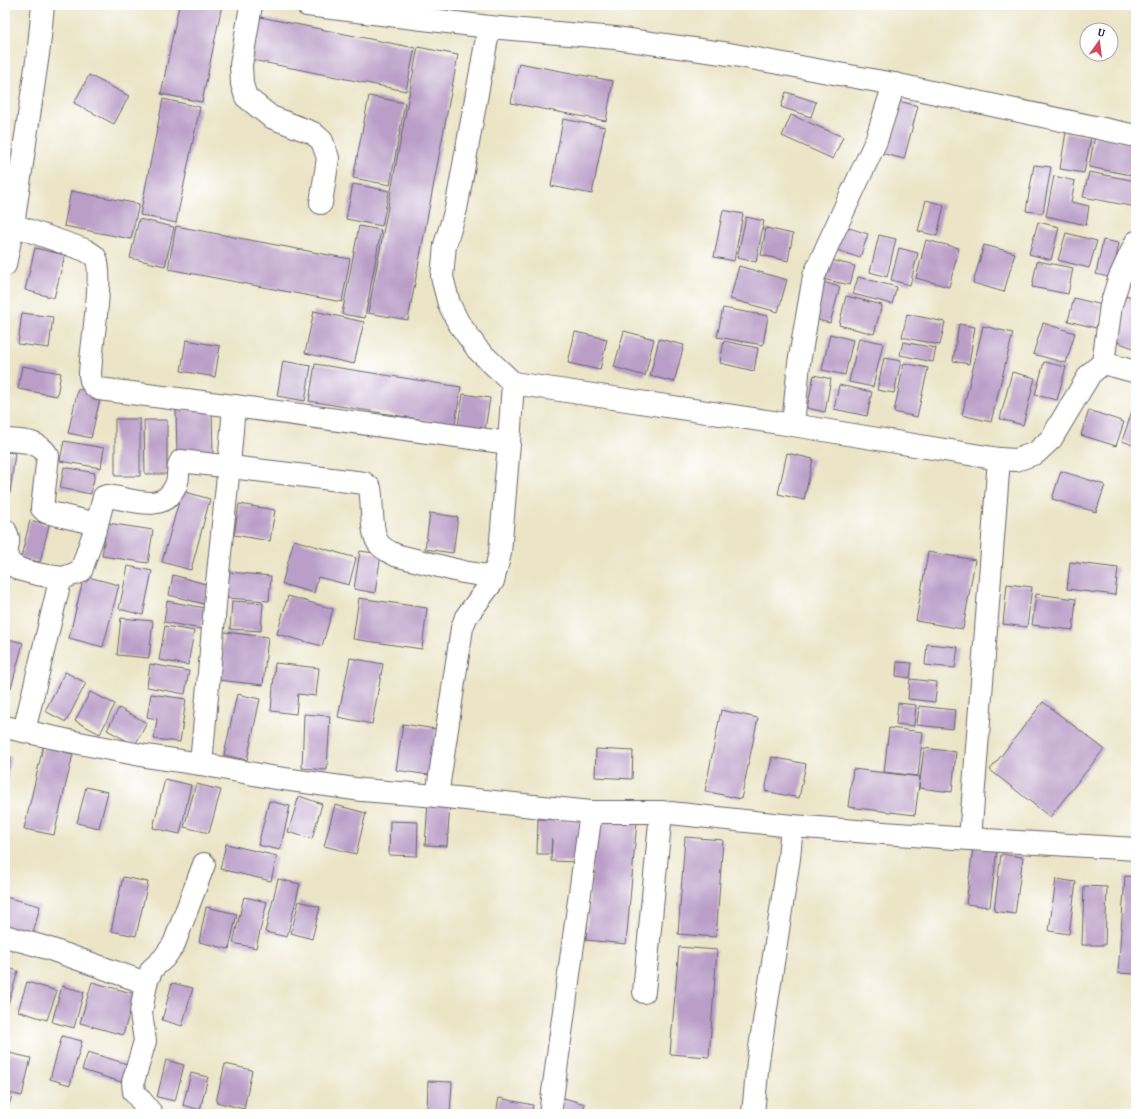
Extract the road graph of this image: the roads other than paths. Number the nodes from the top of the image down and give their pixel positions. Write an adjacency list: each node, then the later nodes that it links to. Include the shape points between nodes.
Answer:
1 (43, 5): 8 (street)
2 (251, 5): 7 (street, via 241,65 246,97 271,117 313,133 322,141 328,158)
3 (307, 5): 4 (street)
4 (489, 27): 5 (street, via 615,38 728,54); 13 (street, via 456,209 445,245 442,277 449,304 458,322 478,350)
5 (894, 84): 6 (street); 15 (street, via 876,141 814,276 799,363)
6 (1136, 136)
7 (321, 203)
8 (13, 225): 10 (street); 14 (street, via 85,250 95,257 99,266 98,300 90,375 94,386 99,389)
9 (1136, 242): 11 (street, via 1119,279 1111,305)
10 (5, 265)
11 (1103, 363): 12 (street); 18 (street, via 1090,374 1051,438 1036,453 1016,460)
12 (1136, 372)
13 (513, 383): 15 (street); 17 (street)
14 (234, 406): 17 (street); 19 (street)
15 (793, 425): 18 (street)
16 (5, 440): 20 (street, via 33,443 46,451 48,456 42,508 46,512)
17 (509, 443): 22 (street, via 500,553)
18 (999, 459): 30 (street)
19 (229, 466): 20 (street, via 181,461 178,467 178,482 164,501 148,504 104,497); 22 (street, via 364,483 370,488 374,530 379,544 387,550 395,555 462,572); 25 (street)
20 (96, 524): 23 (street, via 81,571)
21 (5, 530): 23 (street, via 8,538 8,558 14,566 29,572)
22 (494, 577): 26 (street, via 466,617 462,628)
23 (63, 578): 24 (street)
24 (15, 729): 25 (street, via 146,756)
25 (201, 764): 26 (street, via 362,790)
26 (437, 796): 27 (street)
27 (591, 812): 28 (street); 37 (street)
28 (661, 812): 29 (street); 35 (street)
29 (792, 826): 30 (street); 38 (street, via 758,1061)
30 (970, 839): 31 (street)
31 (1136, 848)
32 (204, 864): 34 (street, via 174,944 152,969)
33 (5, 936): 34 (street)
34 (146, 983): 36 (street, via 141,1013 145,1041 133,1082 134,1092)
35 (644, 992)
36 (152, 1114)
37 (550, 1114)
38 (753, 1114)

